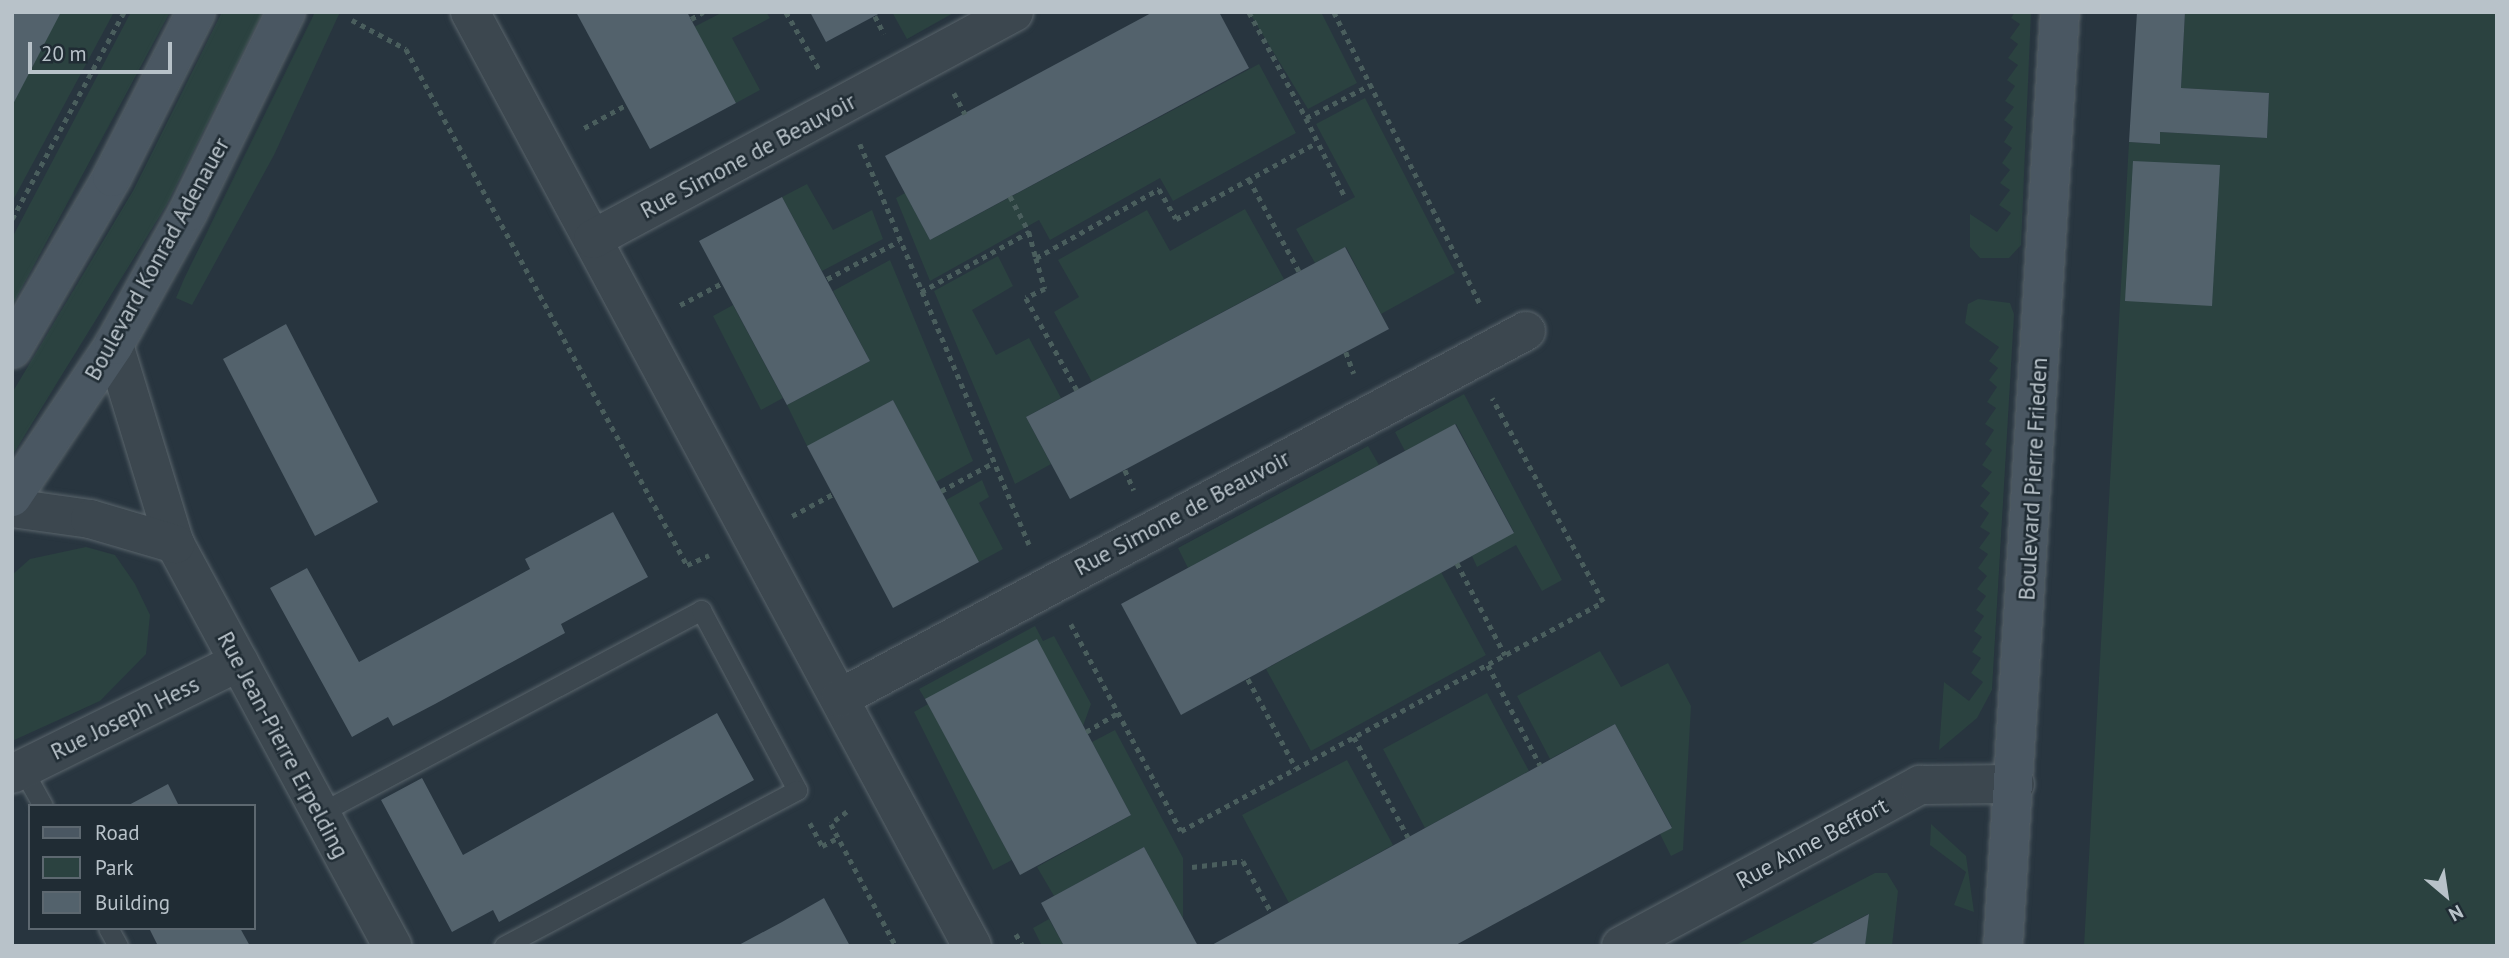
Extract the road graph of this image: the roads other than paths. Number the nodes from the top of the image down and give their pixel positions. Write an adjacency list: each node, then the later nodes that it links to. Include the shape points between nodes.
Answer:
1 (196, 12): 9 (main road, via 112,177)
2 (286, 12): 8 (main road, Boulevard Konrad Adenauer, via 188,212)
3 (1014, 12): 6 (street, Rue Simone de Beauvoir)
4 (2060, 12): 16 (main road, Boulevard Pierre Frieden)
5 (473, 13): 6 (street)
6 (593, 239): 14 (street)
7 (1500, 344): 14 (street, Rue Simone de Beauvoir)
8 (114, 345): 10 (main road, Boulevard Konrad Adenauer); 12 (street, Rue Jean-Pierre Erpelding)
9 (12, 349)
10 (12, 497)
11 (12, 509): 12 (street, via 90,519)
12 (174, 544): 13 (street, Rue Jean-Pierre Erpelding)
13 (239, 662): 15 (street, Rue Joseph Hess); 18 (street, Rue Jean-Pierre Erpelding)
14 (840, 698): 23 (street)
15 (17, 771): 17 (lane)
16 (2015, 784): 24 (street, Rue Anne Beffort, via 1920,785); 25 (main road, Boulevard Pierre Frieden)
17 (42, 804)
18 (320, 813): 21 (street, Rue Jean-Pierre Erpelding); 22 (lane, via 701,610 797,790)
19 (109, 930): 20 (lane)
20 (118, 946)
21 (392, 946)
22 (504, 946)
23 (972, 946)
24 (1621, 946)
25 (2003, 946)

